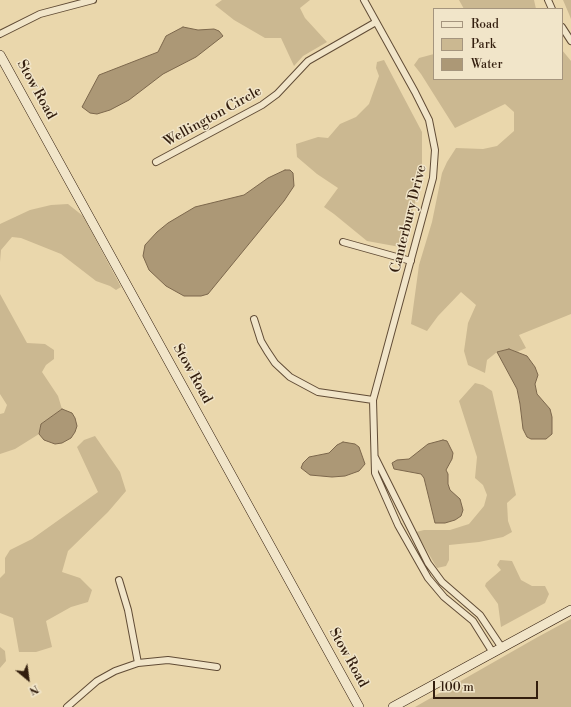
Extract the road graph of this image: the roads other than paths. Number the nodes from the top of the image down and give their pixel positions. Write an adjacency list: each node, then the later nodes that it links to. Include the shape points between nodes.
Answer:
1 (93, 0): 5 (street, via 40,14)
2 (364, 0): 3 (street, Canterbury Drive)
3 (376, 22): 8 (street, Wellington Circle, via 308,61 277,94 262,105); 10 (street, Canterbury Drive, via 429,120 435,141 435,169)
4 (563, 29): 6 (street)
5 (0, 34)
6 (571, 41)
7 (0, 55): 27 (street, Stow Road)
8 (156, 162)
9 (343, 242): 10 (street)
10 (411, 261): 12 (street, Canterbury Drive)
11 (254, 318): 12 (street, via 267,351 290,377 327,394)
12 (373, 400): 13 (street, Canterbury Drive)
13 (375, 456): 14 (street, Canterbury Drive); 15 (street, Canterbury Drive, via 375,473)
14 (393, 495): 15 (street); 16 (street, Canterbury Drive)
15 (385, 499): 17 (street, Canterbury Drive)
16 (410, 530): 17 (street); 18 (street, Canterbury Drive)
17 (403, 533): 19 (street, Canterbury Drive)
18 (431, 568): 19 (street); 22 (street, Canterbury Drive, via 442,582 480,615)
19 (424, 572): 23 (street, Canterbury Drive, via 444,597 473,621)
20 (119, 580): 24 (street, via 128,610)
21 (571, 610): 22 (street)
22 (502, 648): 23 (street)
23 (493, 653): 28 (street)
24 (138, 663): 25 (street, via 168,660); 26 (street, via 97,681)
25 (217, 667)
26 (67, 707)
27 (359, 707)
28 (393, 707)

